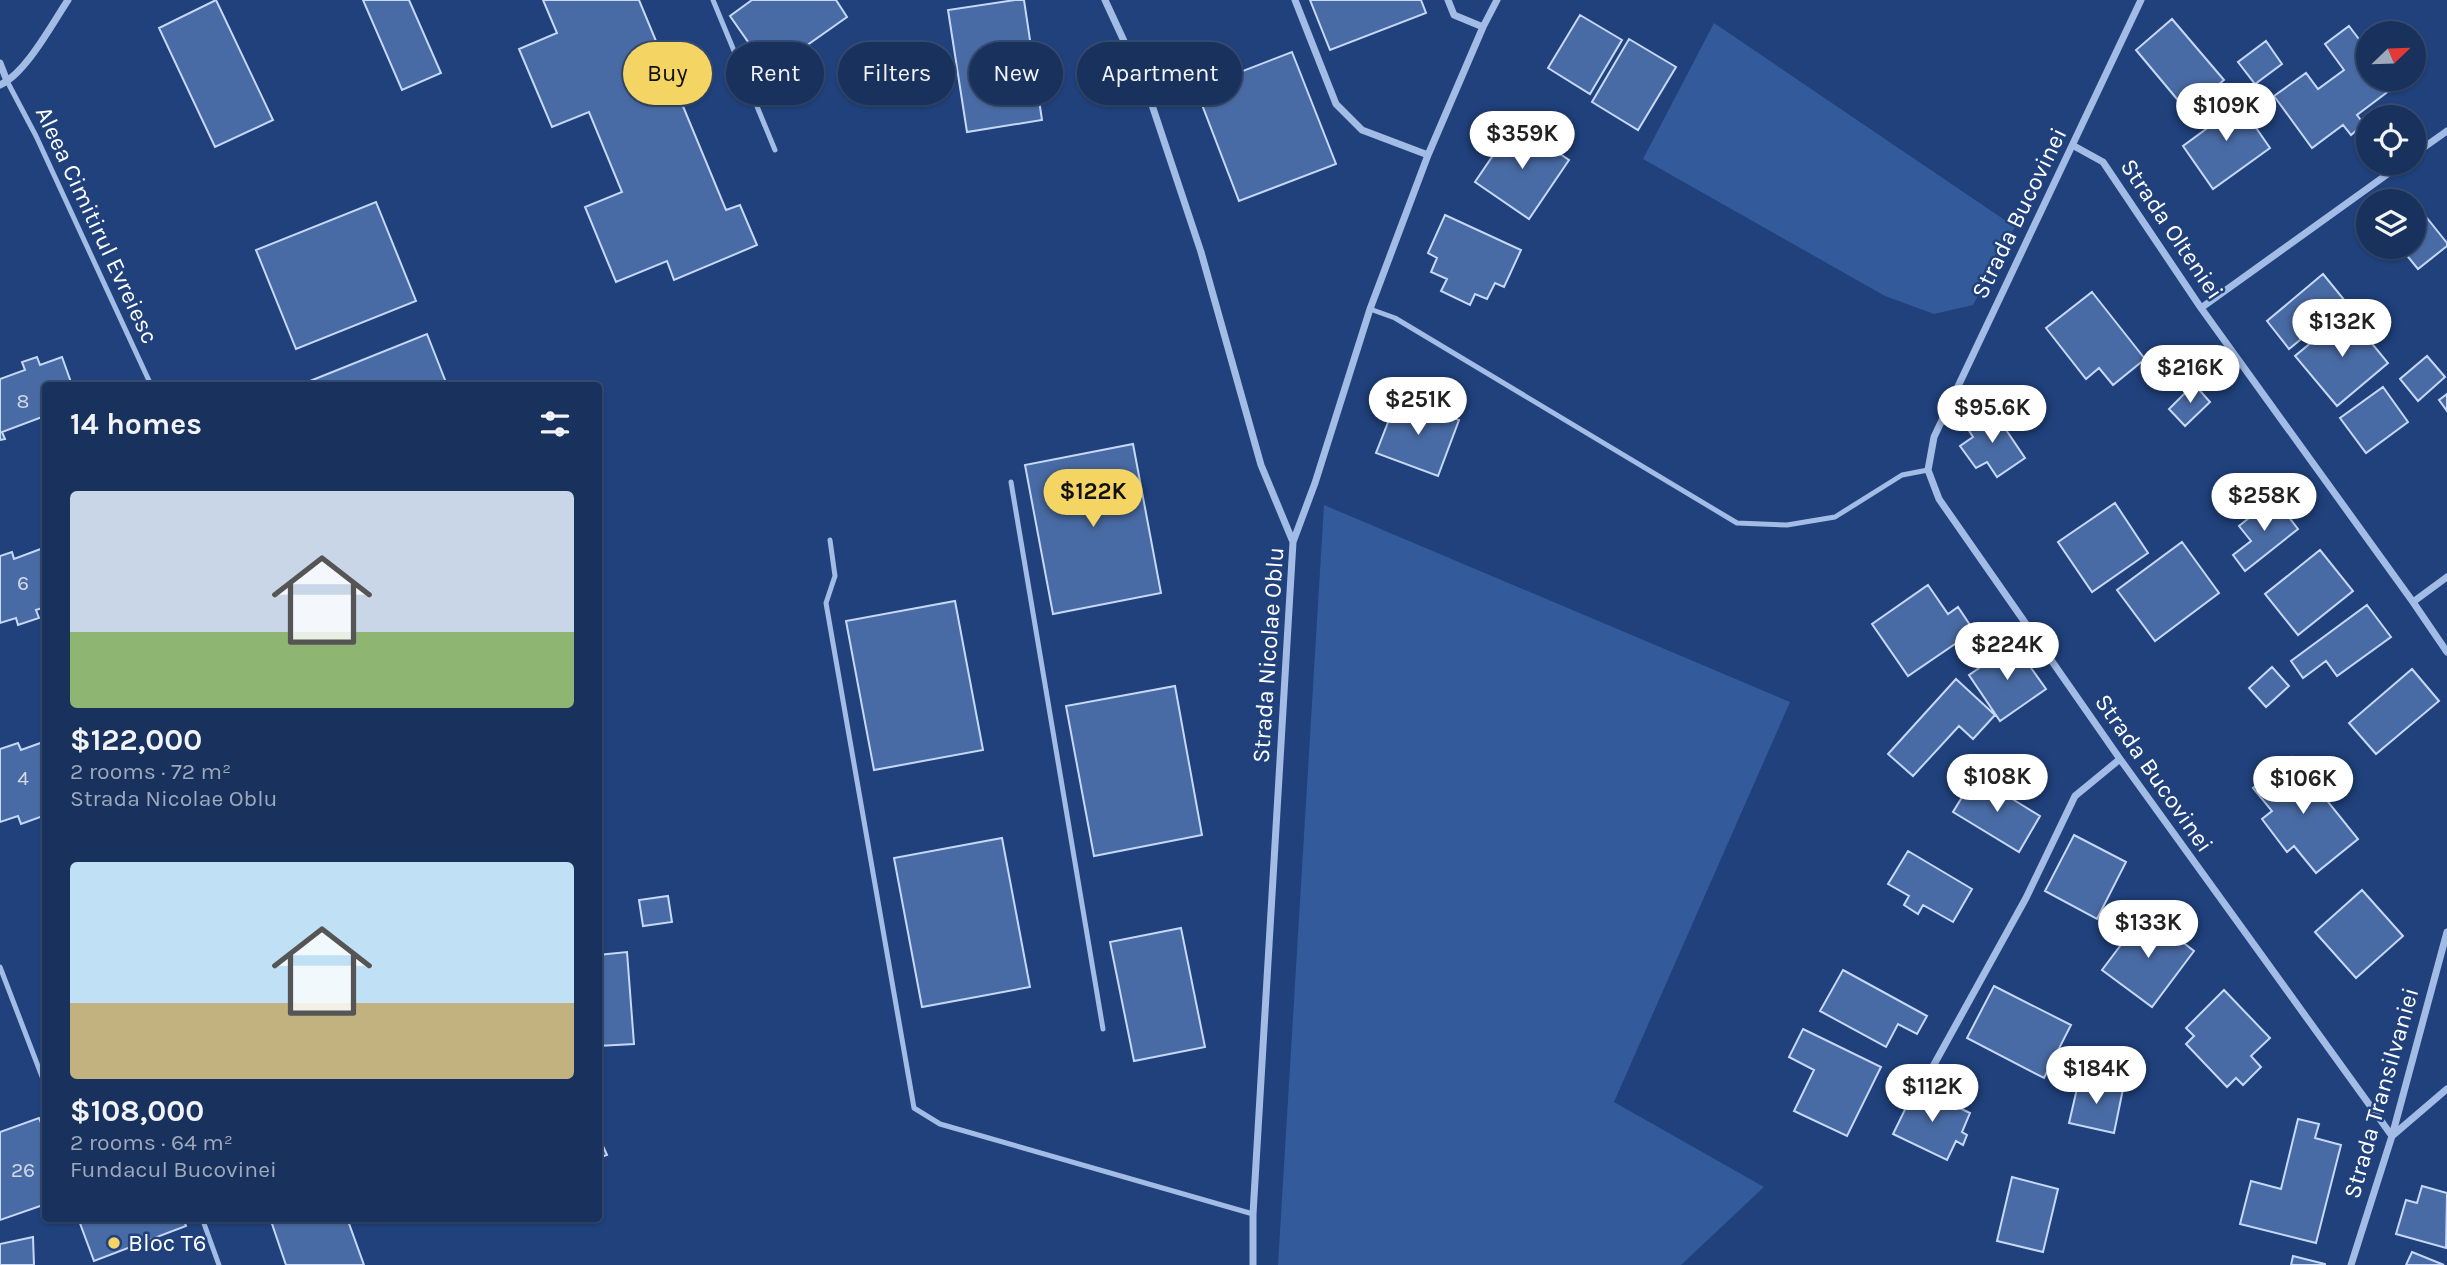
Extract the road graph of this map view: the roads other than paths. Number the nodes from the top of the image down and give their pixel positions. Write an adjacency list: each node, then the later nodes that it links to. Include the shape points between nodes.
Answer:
1 (68, 0): 10 (street, via 37,49)
2 (713, 0): 14 (lane)
3 (1105, 0): 23 (street, via 1148,93 1201,252 1261,465)
4 (1295, 0): 15 (street, via 1336,104 1362,130)
5 (1448, 0): 8 (street, via 1454,15)
6 (1497, 0): 8 (street, Strada Nicolae Oblu)
7 (2141, 0): 12 (street, Strada Bucovinei)
8 (1483, 27): 15 (street, Strada Nicolae Oblu)
9 (0, 63): 10 (street)
10 (4, 83): 19 (lane, Aleea Cimitirul Evreiesc, via 36,136)
11 (2447, 131): 13 (street)
12 (2074, 146): 17 (street, Strada Olteniei, via 2103,162); 20 (street, Strada Bucovinei, via 1934,437)
13 (2426, 146)
14 (775, 150)
15 (1428, 155): 18 (street, Strada Nicolae Oblu)
16 (2386, 175): 17 (street)
17 (2201, 308): 25 (street, Strada Olteniei)
18 (1370, 309): 20 (lane, via 1395,318 1737,523 1787,525 1835,517 1902,475); 23 (street, Strada Nicolae Oblu)
19 (150, 382)
20 (1928, 470): 27 (street, Strada Bucovinei, via 1939,499)
21 (1011, 482): 30 (lane)
22 (830, 540): 35 (lane, via 835,576 825,603 914,1108 940,1124)
23 (1293, 542): 35 (street, Strada Nicolae Oblu)
24 (2447, 577): 25 (street)
25 (2413, 602): 26 (street, Strada Olteniei)
26 (2447, 652)
27 (2120, 759): 32 (street, via 2075,796 2026,898); 34 (street, Strada Bucovinei)
28 (2447, 932): 34 (street, Strada Transilvaniei)
29 (0, 967): 31 (lane)
30 (1103, 1029)
31 (42, 1077)
32 (1926, 1079)
33 (2447, 1089): 34 (street)
34 (2392, 1136): 39 (street, Strada Transilvaniei)
35 (1252, 1214): 38 (street, Strada Nicolae Oblu)
36 (203, 1222): 37 (lane)
37 (219, 1265)
38 (1253, 1265)
39 (2351, 1265)

